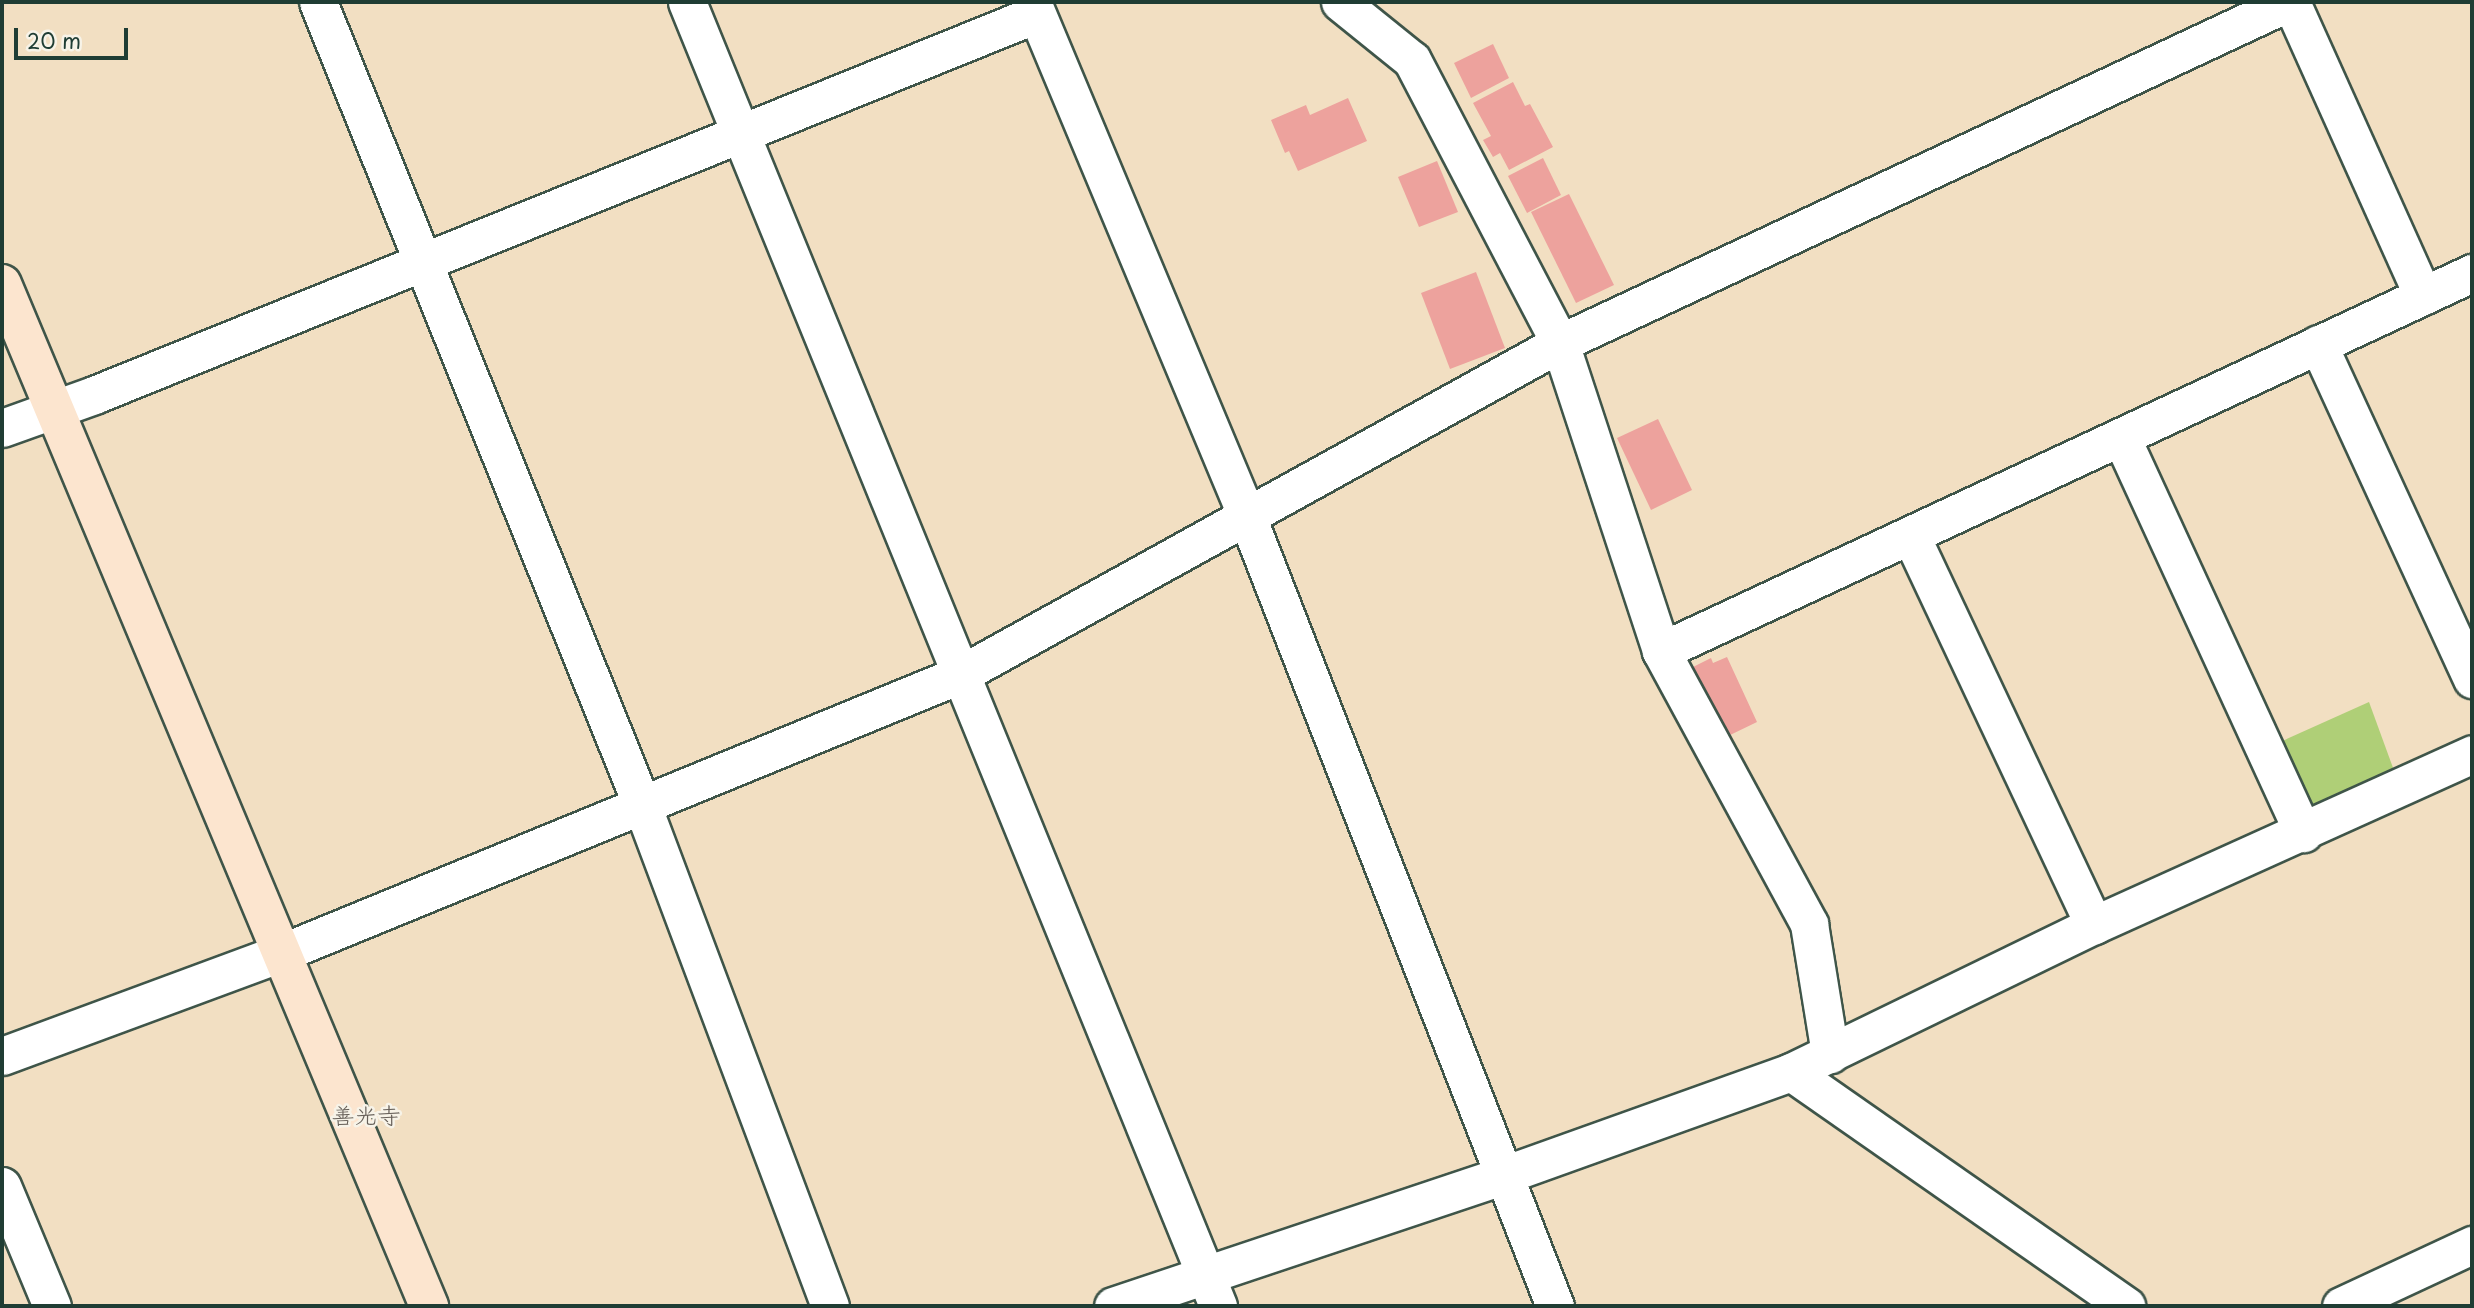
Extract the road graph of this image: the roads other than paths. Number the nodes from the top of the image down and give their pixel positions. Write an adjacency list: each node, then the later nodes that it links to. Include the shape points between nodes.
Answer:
1 (318, 2): 7 (street)
2 (687, 2): 6 (street)
3 (1340, 2): 11 (street, via 1412,60)
4 (2290, 2): 10 (street); 11 (street)
5 (1034, 8): 6 (street); 16 (street)
6 (739, 134): 7 (street); 19 (street)
7 (425, 261): 13 (street); 22 (street)
8 (2472, 273): 10 (street)
9 (2, 284): 13 (street)
10 (2423, 296): 12 (street)
11 (1560, 343): 16 (street); 18 (street)
12 (2318, 344): 15 (street); 20 (street)
13 (53, 411): 14 (street); 25 (street)
14 (2, 428)
15 (2122, 439): 17 (street); 23 (street)
16 (1246, 514): 19 (street); 29 (street)
17 (1911, 536): 18 (street); 24 (street)
18 (1661, 651): 26 (street, via 1810,924)
19 (959, 675): 22 (street); 32 (street)
20 (2472, 679)
21 (2472, 754): 23 (street)
22 (642, 805): 25 (street); 35 (street)
23 (2302, 833): 24 (street)
24 (2094, 925): 26 (street)
25 (281, 953): 27 (street); 34 (street)
26 (1830, 1054): 28 (street)
27 (2, 1056)
28 (1791, 1072): 29 (street); 38 (street)
29 (1501, 1176): 32 (street); 37 (street)
30 (2, 1186): 33 (street)
31 (2472, 1245): 39 (street)
32 (1211, 1290): 36 (street)
33 (52, 1306)
34 (429, 1306)
35 (830, 1306)
36 (1113, 1306)
37 (1555, 1306)
38 (2126, 1306)
39 (2341, 1306)

